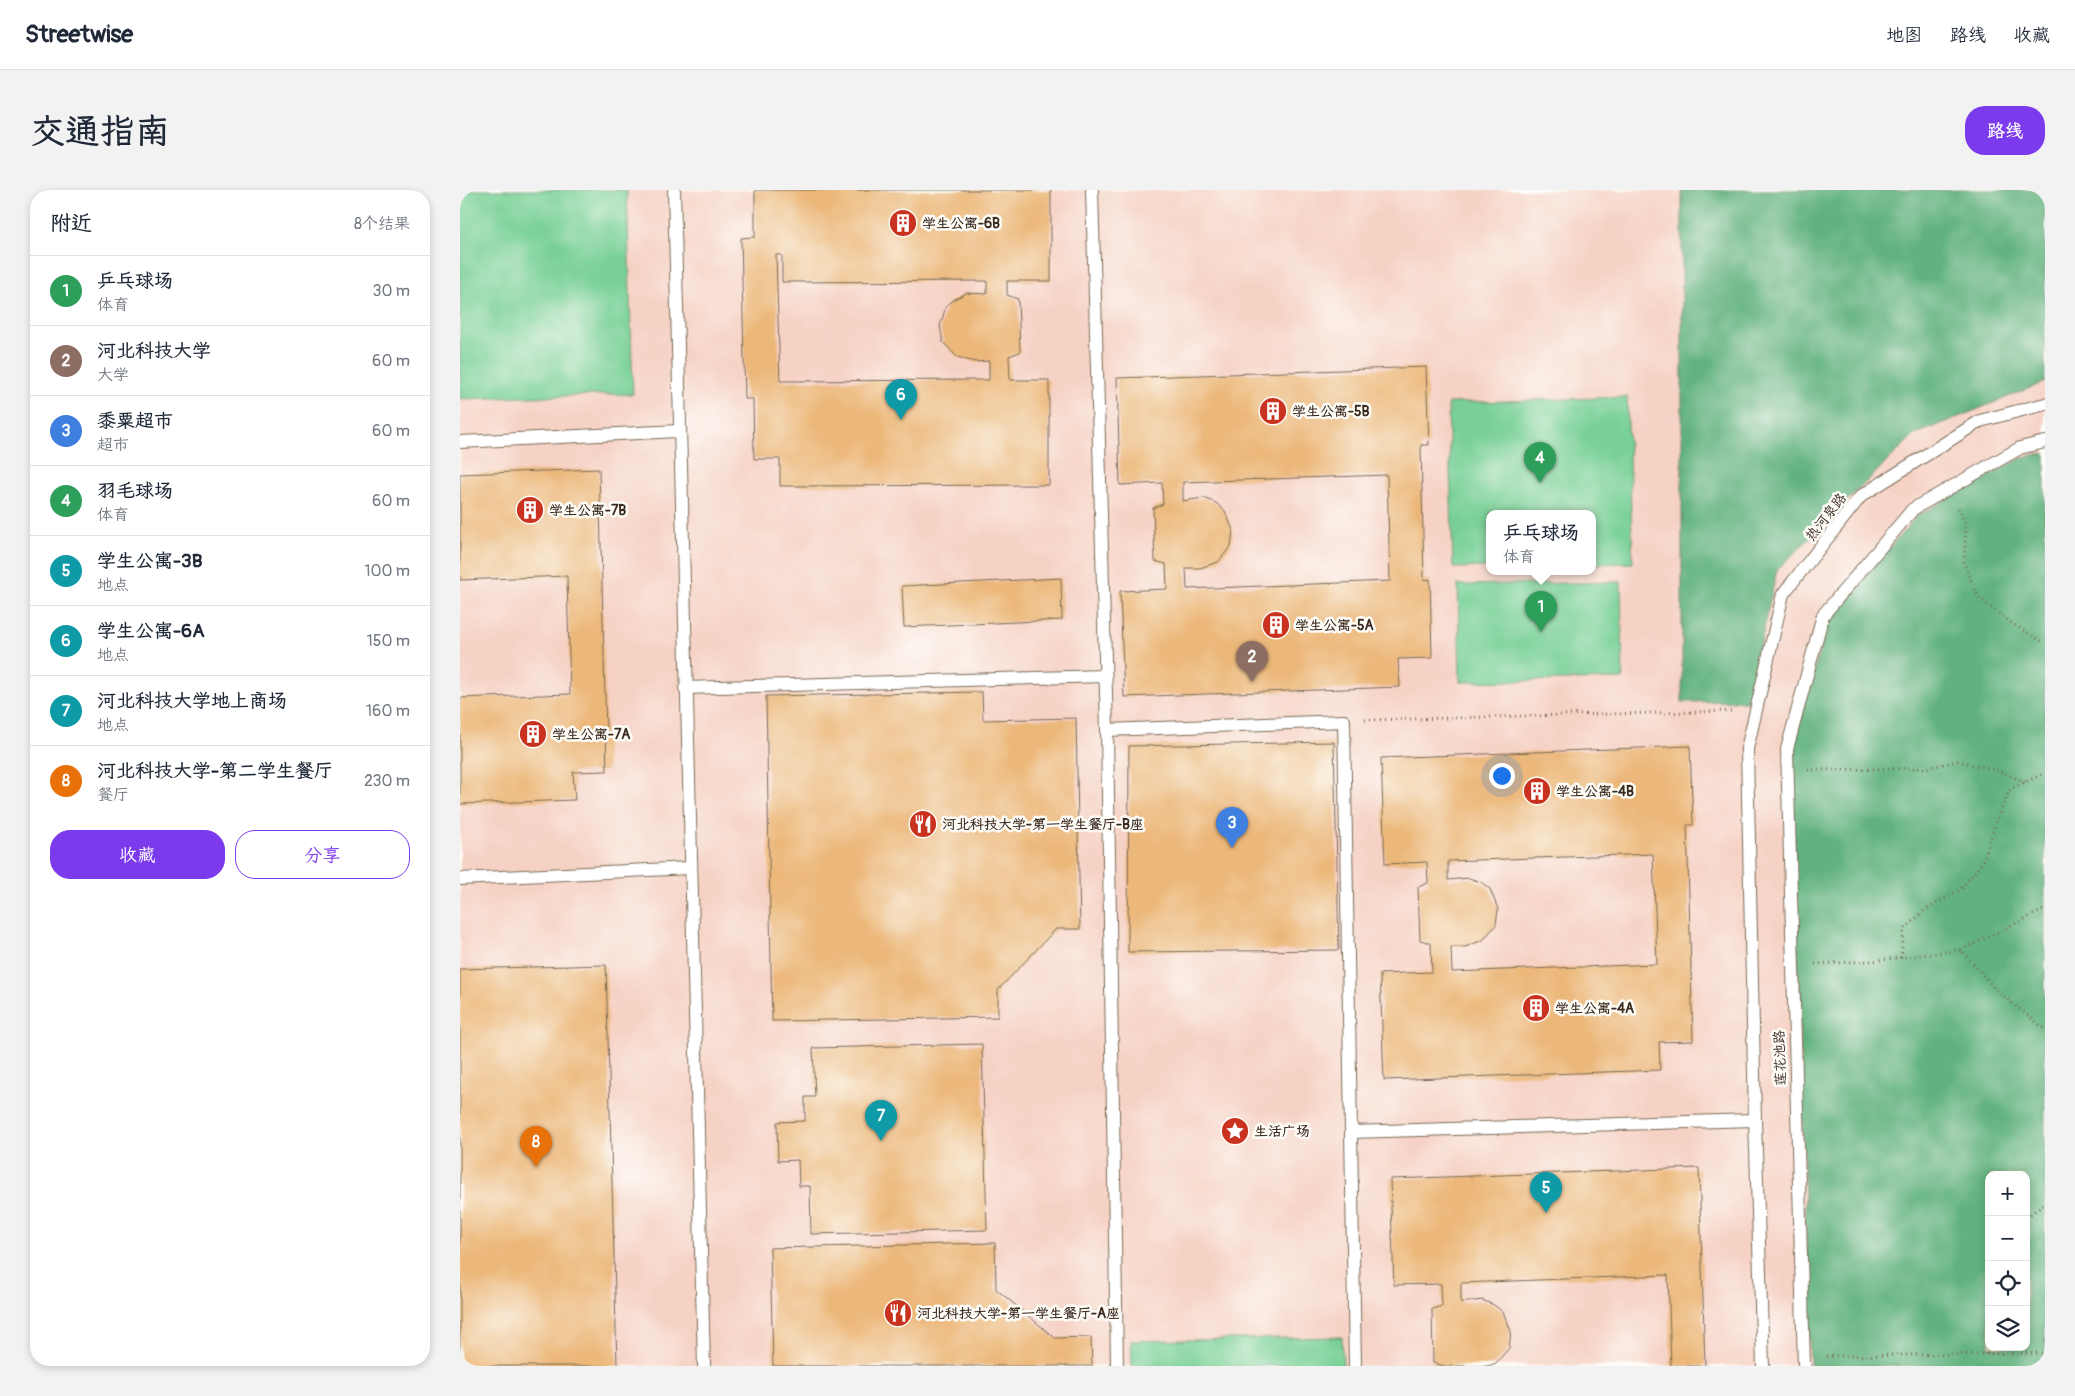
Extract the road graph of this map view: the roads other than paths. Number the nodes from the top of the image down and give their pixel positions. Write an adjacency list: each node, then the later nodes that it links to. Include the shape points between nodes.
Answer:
1 (674, 190): 4 (lane)
2 (1092, 190): 7 (lane)
3 (2045, 404): 10 (lane, 热河泉路, via 1980,421 1861,496 1783,594)
4 (678, 431): 5 (lane); 8 (lane)
5 (460, 442)
6 (2045, 442): 15 (lane, 莲花池路, via 2020,448 1913,509 1823,615 1787,749)
7 (1105, 676): 8 (lane); 9 (lane)
8 (685, 688): 11 (lane)
9 (1107, 730): 14 (lane, via 1344,721); 17 (lane)
10 (1747, 749): 13 (lane, 莲花池路)
11 (690, 868): 12 (lane); 16 (lane)
12 (460, 879)
13 (1755, 1120): 14 (lane); 19 (lane, 莲花池路)
14 (1351, 1132): 18 (lane)
15 (1804, 1361)
16 (704, 1366)
17 (1117, 1366)
18 (1355, 1366)
19 (1764, 1366)

